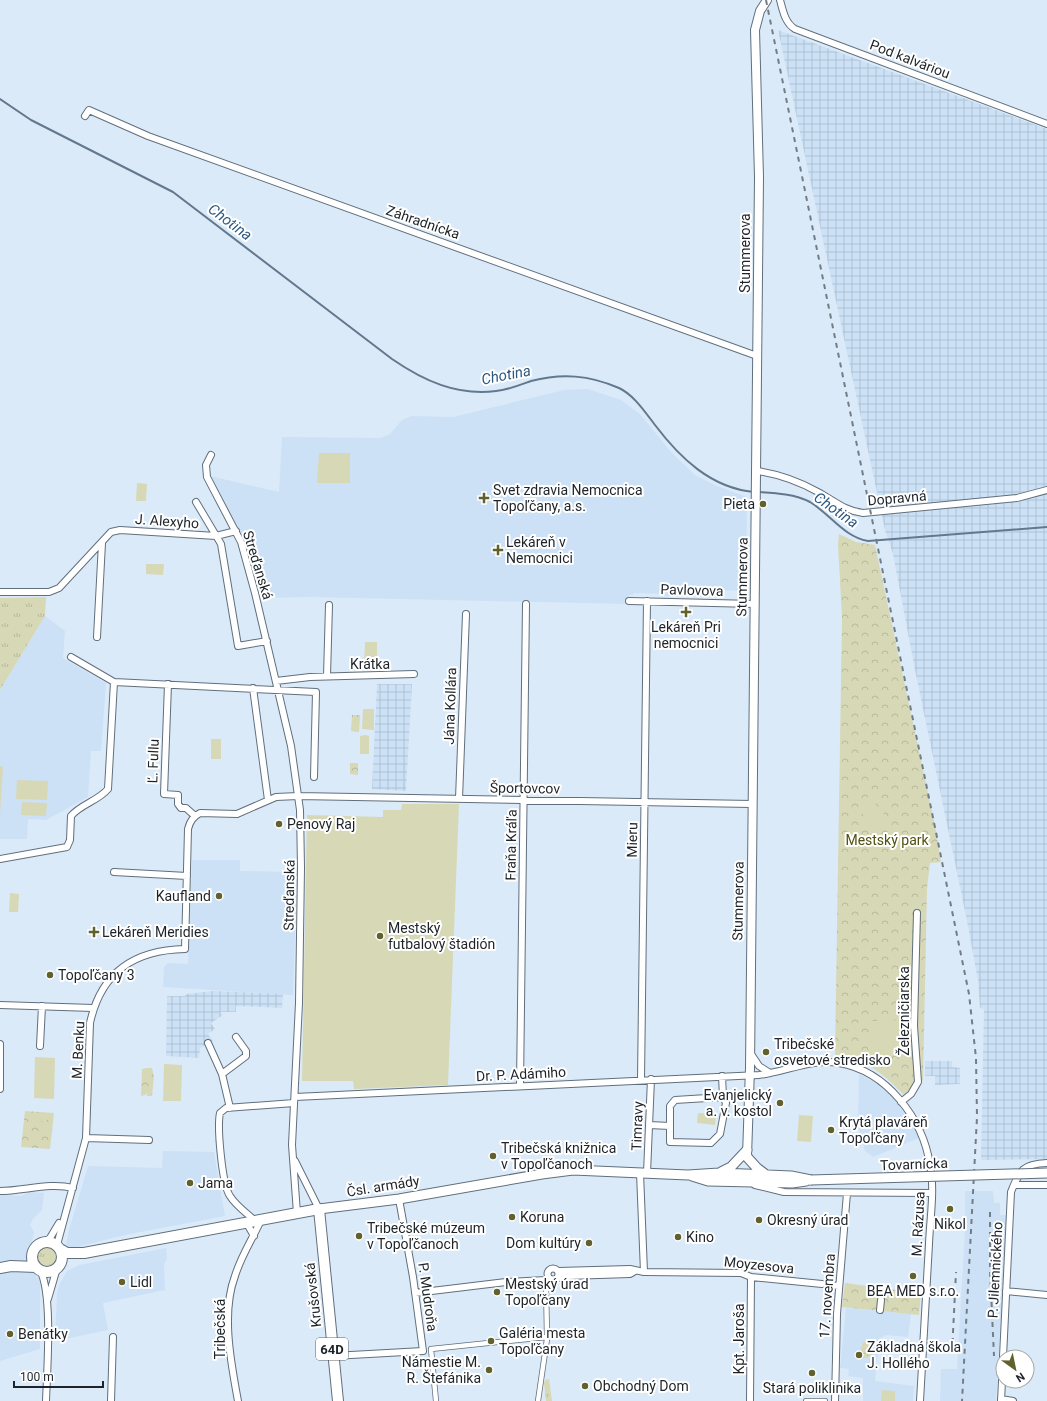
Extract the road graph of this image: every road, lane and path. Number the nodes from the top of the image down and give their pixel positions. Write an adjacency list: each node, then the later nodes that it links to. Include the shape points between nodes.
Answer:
1 (767, 0): 5 (street, Stummerova, via 760,11 755,30 759,177)
2 (780, 0): 4 (street, Pod kalváriou, via 786,19 790,26 796,29)
3 (86, 116): 5 (street, Záhradnícka, via 89,110 148,136)
4 (1047, 124)
5 (757, 356): 7 (street, Stummerova)
6 (211, 455): 10 (street, Streďanská, via 206,465 207,477)
7 (757, 471): 8 (street, Dopravná, via 795,481 849,511 862,513 1017,498); 17 (street, Stummerova)
8 (1047, 490)
9 (196, 502): 11 (street)
10 (236, 531): 11 (street, J. Alexyho); 21 (street, Streďanská)
11 (216, 536): 12 (street, J. Alexyho, via 120,530 111,532); 21 (street, via 220,544 238,646)
12 (102, 543): 13 (street, J. Alexyho, via 59,588 49,592); 20 (street)
13 (0, 592)
14 (629, 601): 15 (street, Pavlovova)
15 (647, 601): 17 (street, Pavlovova); 35 (street, Mieru)
16 (526, 604): 34 (street, Fraňa Kráľa)
17 (755, 604): 36 (street, Stummerova)
18 (329, 605): 24 (street)
19 (466, 614): 32 (street, Jána Kollára)
20 (97, 636)
21 (267, 641): 25 (street, Streďanská)
22 (72, 657): 26 (street)
23 (414, 674): 24 (street, Krátka)
24 (326, 676): 25 (street, Krátka)
25 (276, 681): 29 (street, Streďanská)
26 (114, 682): 27 (street); 38 (street, via 108,789 71,816 70,840 67,847)
27 (168, 684): 28 (street); 37 (street, Ľ. Fullu, via 164,794 178,795 178,804 181,808 191,811)
28 (253, 688): 29 (street); 33 (street)
29 (278, 689): 30 (street, via 316,692); 31 (street, Streďanská, via 291,746)
30 (314, 778)
31 (298, 796): 32 (street, Športovcov); 33 (street, Športovcov); 59 (street, Streďanská, via 302,868)
32 (459, 799): 34 (street, Športovcov)
33 (268, 800): 37 (street, Športovcov, via 237,814 200,813)
34 (524, 800): 35 (street, Športovcov); 56 (street, Fraňa Kráľa)
35 (645, 802): 36 (street, Športovcov); 54 (street, Mieru)
36 (752, 804): 49 (street, Stummerova)
37 (195, 816): 40 (street, via 188,829)
38 (0, 859)
39 (114, 872): 40 (street)
40 (187, 876): 44 (street, M. Benku, via 185,949 162,950 137,958 114,975 102,988)
41 (917, 913): 60 (street, Železničiarska, via 914,1026 918,1082 911,1094)
42 (0, 1005): 43 (street)
43 (42, 1006): 44 (street); 48 (street)
44 (93, 1008): 64 (street, M. Benku, via 90,1023)
45 (236, 1037): 50 (street, via 246,1051 246,1056)
46 (208, 1043): 50 (street)
47 (0, 1044): 57 (street)
48 (40, 1046)
49 (750, 1053): 51 (street, via 758,1066); 52 (street, Stummerova)
50 (222, 1074): 61 (street)
51 (770, 1074): 52 (street, M. Rázusa); 60 (street, M. Rázusa, via 810,1063 842,1063 877,1078)
52 (750, 1075): 53 (street, Dr. P. Adámiho); 66 (street, Stummerova)
53 (722, 1076): 55 (street, Dr. P. Adámiho); 58 (street)
54 (641, 1080): 55 (street, Dr. P. Adámiho); 56 (street, Dr. P. Adámiho)
55 (651, 1080): 62 (street, Timravy)
56 (520, 1086): 59 (street, Dr. P. Adámiho)
57 (0, 1089)
58 (723, 1097): 63 (street, via 675,1100 670,1106); 63 (street, via 726,1103 720,1134 711,1143 670,1142)
59 (294, 1100): 61 (street); 67 (street, Streďanská)
60 (902, 1102): 81 (street, M. Rázusa, via 925,1144 931,1174)
61 (230, 1108): 86 (street, via 220,1113 225,1186 230,1197)
62 (650, 1125): 63 (street); 69 (street, Timravy)
63 (670, 1126)
64 (86, 1138): 65 (street); 78 (street, M. Benku)
65 (149, 1140)
66 (747, 1154): 70 (main road); 72 (main road, via 757,1168); 74 (main road)
67 (294, 1160): 83 (street, Streďanská); 85 (street, Streďanská)
68 (1047, 1163): 76 (street, via 1032,1164 1019,1172)
69 (644, 1173): 73 (main road, Čsl. armády); 82 (main road, Čsl. armády, via 564,1170); 98 (street, Timravy)
70 (719, 1173): 73 (main road, Čsl. armády); 74 (main road, Čsl. armády)
71 (1047, 1173): 75 (main road, Tovarnícka, bridge)
72 (766, 1174): 74 (main road, Tovarnícka); 75 (main road, Tovarnícka)
73 (688, 1175): 74 (main road, Čsl. armády, via 708,1181)
74 (746, 1178): 75 (main road, Tovarnícka, via 792,1183); 80 (street, via 784,1192)
75 (811, 1180)
76 (1014, 1185): 77 (street); 103 (street, P. Jilemnického, via 1011,1192)
77 (1047, 1185)
78 (73, 1188): 79 (street, via 58,1186); 84 (street, M. Benku)
79 (0, 1191)
80 (847, 1193): 81 (street); 102 (street, 17. novembra)
81 (931, 1193): 125 (street, M. Rázusa)
82 (399, 1199): 83 (main road, Čsl. armády); 104 (street, P. Mudroňa)
83 (319, 1210): 85 (main road, Čsl. armády); 112 (main road, Krušovská / 64D)
84 (65, 1211): 88 (street, M. Benku, via 57,1228); 89 (street, M. Benku)
85 (297, 1213): 86 (main road, Čsl. armády)
86 (254, 1220): 87 (street, Tribečská); 87 (street); 91 (main road, Čsl. armády)
87 (254, 1236): 117 (street, Tribečská, via 234,1276 230,1298 229,1345)
88 (44, 1242): 89 (main road, via 51,1242); 90 (main road, via 37,1245)
89 (58, 1247): 91 (main road, Čsl. armády, via 67,1253); 93 (main road, via 62,1256)
90 (32, 1253): 92 (main road); 95 (main road, via 32,1260)
91 (84, 1253): 93 (main road, Čsl. armády)
92 (11, 1266): 94 (main road); 95 (main road)
93 (59, 1266): 95 (main road, via 49,1272); 107 (street)
94 (0, 1268)
95 (38, 1269): 107 (street, via 45,1283)
96 (558, 1271): 97 (street); 100 (street); 101 (street, via 555,1269 548,1272)
97 (635, 1271): 98 (street, Moyzesova); 100 (street, via 630,1274)
98 (644, 1272): 99 (street, Moyzesova, via 741,1273)
99 (751, 1277): 102 (street, Moyzesova); 121 (street, Kpt. Jaroša)
100 (558, 1278): 101 (street)
101 (548, 1280): 104 (street, via 506,1282); 110 (street)
102 (840, 1286): 124 (street, 17. novembra)
103 (1006, 1292): 105 (street); 111 (street, P. Jilemnického)
104 (415, 1293): 112 (street, P. Mudroňa, via 423,1351)
105 (1047, 1295)
106 (881, 1300): 108 (street)
107 (47, 1303): 115 (street)
108 (880, 1310)
109 (113, 1337): 116 (street)
110 (547, 1338): 119 (street, via 431,1349); 120 (street)
111 (1003, 1349)
112 (333, 1356): 118 (main road, Krušovská / 64D)
113 (1002, 1389): 114 (street)
114 (1001, 1400): 126 (street)
115 (46, 1401)
116 (111, 1401)
117 (238, 1401)
118 (338, 1401)
119 (436, 1401)
120 (538, 1401)
121 (750, 1401)
122 (806, 1401): 123 (street)
123 (825, 1401)
124 (835, 1401)
125 (920, 1401)
126 (1014, 1401)

